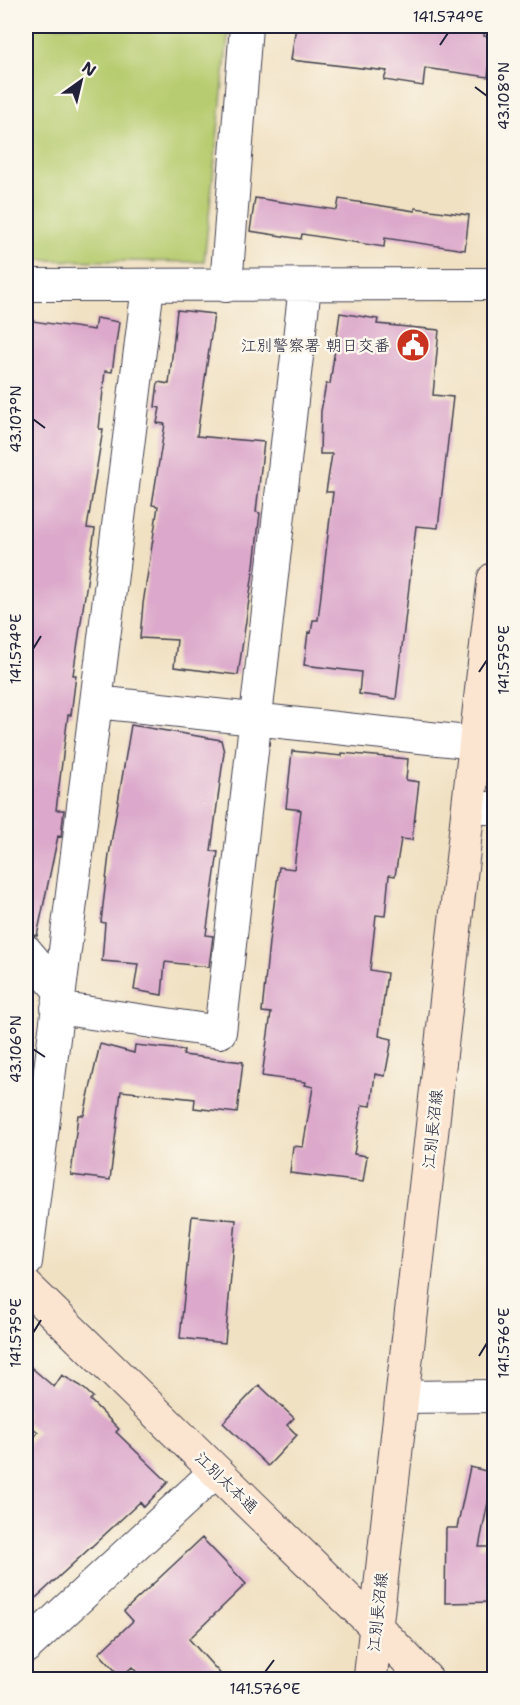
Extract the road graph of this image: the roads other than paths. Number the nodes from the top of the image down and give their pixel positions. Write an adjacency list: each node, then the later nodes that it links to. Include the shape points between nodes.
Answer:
1 (246, 26): 5 (street)
2 (495, 284): 6 (street)
3 (26, 285): 4 (street)
4 (148, 286): 5 (street); 8 (street)
5 (226, 286): 6 (street)
6 (305, 286): 9 (street)
7 (495, 579): 10 (main road, 江別長沼線)
8 (96, 702): 9 (street); 13 (street)
9 (256, 719): 10 (street); 13 (street, via 220,1032)
10 (476, 743): 11 (main road, 江別長沼線)
11 (482, 808): 17 (main road, 江別長沼線)
12 (26, 951): 13 (street)
13 (58, 1000): 14 (street)
14 (26, 1262)
15 (26, 1286): 18 (main road, 江別太本通)
16 (495, 1396): 17 (street)
17 (402, 1397): 19 (main road, 江別長沼線)
18 (216, 1471): 19 (main road, 江別太本通); 20 (street)
19 (376, 1627): 21 (main road, 江別長沼線); 22 (main road, 江別太本通)
20 (26, 1647)
21 (370, 1680)
22 (427, 1680)

